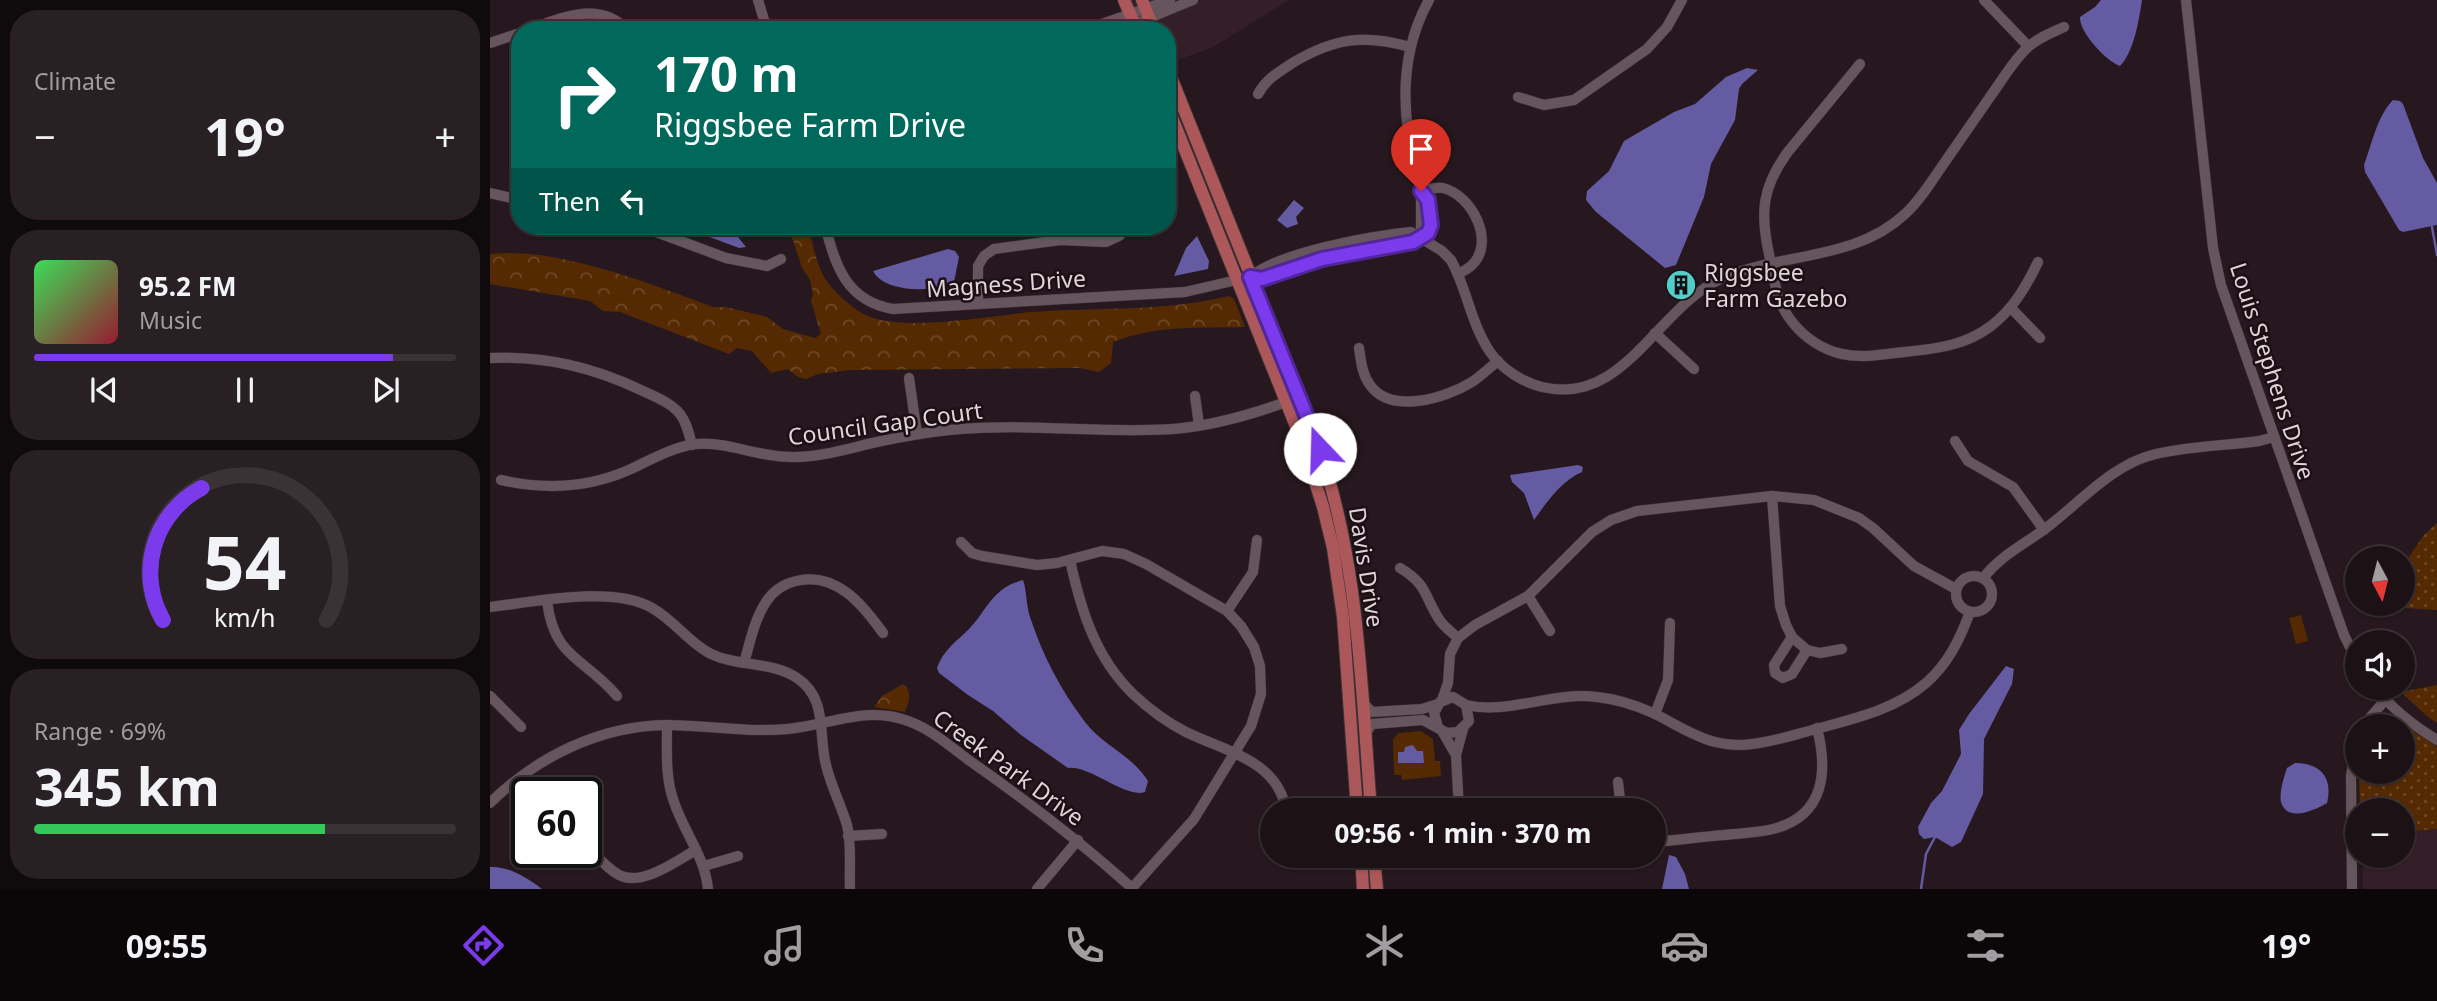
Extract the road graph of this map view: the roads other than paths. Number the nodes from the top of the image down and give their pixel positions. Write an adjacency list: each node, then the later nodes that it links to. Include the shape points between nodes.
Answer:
1 (758, 0): 12 (street)
2 (1124, 0): 13 (main road)
3 (1170, 0): 9 (street)
4 (1193, 0): 9 (street)
5 (1429, 0): 18 (street)
6 (1682, 0): 22 (street, via 1647,49 1574,100 1544,104)
7 (1984, 0): 17 (street)
8 (2186, 0): 50 (street, Louis Stephens Drive, via 2218,271)
9 (1148, 14)
10 (553, 21): 11 (street, via 590,10)
11 (616, 21)
12 (764, 21)
13 (1133, 21)
14 (2064, 27): 17 (street)
15 (511, 36): 16 (street)
16 (490, 43)
17 (2028, 46): 33 (street, via 1905,215 1860,243)
18 (1410, 47): 21 (street, via 1372,39 1329,44 1272,76); 24 (street, via 1406,119)
19 (1860, 64): 33 (street, via 1787,153 1773,177 1763,218)
20 (1176, 90): 35 (main road, Davis Drive)
21 (1258, 94)
22 (1518, 97)
23 (1176, 128): 36 (main road, Davis Drive)
24 (1421, 191): 30 (street); 34 (street, via 1451,191 1475,216 1481,234 1478,255 1471,267)
25 (490, 194): 26 (street)
26 (511, 198)
27 (667, 235): 31 (street, via 726,258 767,266)
28 (828, 235): 37 (street, Magness Drive, via 842,276 869,302 893,309)
29 (1120, 235): 37 (street, via 1106,242 1060,240 994,248 978,266)
30 (1421, 237): 34 (street, via 1442,251); 35 (street, Magness Drive, via 1411,232 1334,246 1258,270)
31 (781, 260)
32 (2038, 262): 38 (street)
33 (1771, 264): 38 (street, via 1778,298 1792,322 1811,340 1840,354 1942,348 1990,327); 39 (street, via 1706,286)
34 (1458, 274): 43 (street, via 1482,338)
35 (1250, 277): 36 (street, Magness Drive); 83 (main road, Davis Drive, via 1332,488 1350,571)
36 (1237, 281): 37 (street, Magness Drive, via 1185,292); 47 (main road, Davis Drive)
37 (978, 304)
38 (2011, 308): 40 (street)
39 (1655, 333): 43 (street, via 1618,371 1581,388 1538,386); 44 (street)
40 (2040, 338)
41 (1359, 348): 43 (street, via 1369,384 1396,401 1447,393 1471,382)
42 (490, 358): 52 (street, via 542,359 606,374 672,406 686,425)
43 (1497, 361)
44 (1694, 369)
45 (909, 378): 49 (street)
46 (1195, 396): 48 (street)
47 (1286, 401): 48 (street, Council Gap Court); 100 (main road, Davis Drive, via 1333,548 1343,617)
48 (1199, 425): 49 (street, Council Gap Court, via 1148,430 1006,426)
49 (918, 434): 52 (street, Council Gap Court, via 804,457)
50 (2274, 437): 55 (street, via 2139,459); 71 (street, Louis Stephens Drive)
51 (1955, 441): 55 (street, via 1968,461 2005,481 2020,495)
52 (692, 444): 53 (street, Council Gap Court, via 588,483 548,486)
53 (501, 480)
54 (1772, 496): 61 (street, via 1801,497 1844,511 1873,528 1914,566); 62 (street, via 1625,514 1582,540); 70 (street, via 1780,606)
55 (2044, 530): 60 (street, via 2004,555)
56 (1257, 540): 65 (street, via 1253,572)
57 (961, 542): 58 (street, via 972,553 1010,561 1047,565)
58 (1070, 560): 65 (street, via 1102,551 1124,554); 95 (street, via 1085,620 1121,680 1142,703 1176,727)
59 (1400, 568): 72 (street, via 1422,585 1441,621)
60 (1983, 578): 61 (street, via 1967,577); 66 (street, via 1990,586 1991,601 1985,609)
61 (1956, 589): 66 (street, via 1957,601)
62 (1528, 596): 68 (street); 72 (street)
63 (547, 601): 64 (street); 75 (street, via 611,596 638,602 667,618 710,653); 78 (street, via 558,640)
64 (490, 607)
65 (1227, 611): 95 (street, via 1249,636 1262,679 1256,716)
66 (1970, 612): 91 (street, via 1950,655 1919,689 1888,707)
67 (1670, 623): 85 (street, via 1668,680)
68 (1550, 631)
69 (883, 633): 75 (street, via 847,592 819,579 799,580 767,600)
70 (1792, 637): 74 (street); 74 (street, via 1774,665 1775,673 1789,676)
71 (2345, 637)
72 (1458, 638): 76 (street, via 1450,654)
73 (1842, 649): 74 (street)
74 (1807, 650)
75 (744, 663): 87 (street, via 784,671 804,682 815,699)
76 (1448, 683): 81 (street); 82 (street)
77 (490, 696): 90 (street)
78 (617, 696)
79 (2384, 700): 86 (street)
80 (2386, 700): 94 (street)
81 (1440, 702): 82 (street, via 1448,698); 83 (street, via 1422,709 1373,712); 92 (street, via 1434,713)
82 (1463, 702): 84 (street); 89 (street)
83 (1363, 703): 93 (main road, Davis Drive)
84 (1483, 709): 85 (street, via 1581,695 1619,701); 89 (street)
85 (1654, 714): 91 (street, via 1697,736 1734,745)
86 (2373, 714)
87 (821, 723): 88 (street, Creek Park Drive, via 780,730); 106 (street, via 825,764); 107 (street, Creek Park Drive, via 870,714 895,716 918,725)
88 (667, 725): 104 (street, Creek Park Drive, via 620,731 578,744 532,768); 109 (street, via 670,787)
89 (1466, 725): 92 (street, via 1453,733); 96 (street)
90 (521, 727)
91 (1817, 728): 108 (street, via 1824,760 1822,782 1800,816 1764,831)
92 (1440, 729): 93 (street, via 1423,720 1372,724); 96 (street)
93 (1365, 734): 101 (main road, Davis Drive)
94 (2437, 740)
95 (1235, 752): 99 (street, via 1268,774); 115 (street, via 1194,819)
96 (1456, 755): 102 (street)
97 (1618, 782): 103 (street)
98 (2351, 784): 121 (street)
99 (1283, 798)
100 (1356, 798)
101 (1370, 798)
102 (1458, 798)
103 (1620, 798)
104 (491, 800)
105 (882, 834): 106 (street)
106 (848, 836): 117 (street)
107 (1078, 840): 115 (street, Creek Park Drive); 118 (street)
108 (1666, 841)
109 (696, 850): 111 (street, via 654,872 631,877); 112 (street)
110 (738, 856): 112 (street)
111 (602, 860)
112 (704, 866): 116 (street)
113 (1362, 868): 119 (main road)
114 (1375, 868): 120 (main road)
115 (1133, 888)
116 (708, 889)
117 (850, 889)
118 (1037, 889)
119 (1363, 889)
120 (1377, 889)
121 (2353, 889)

